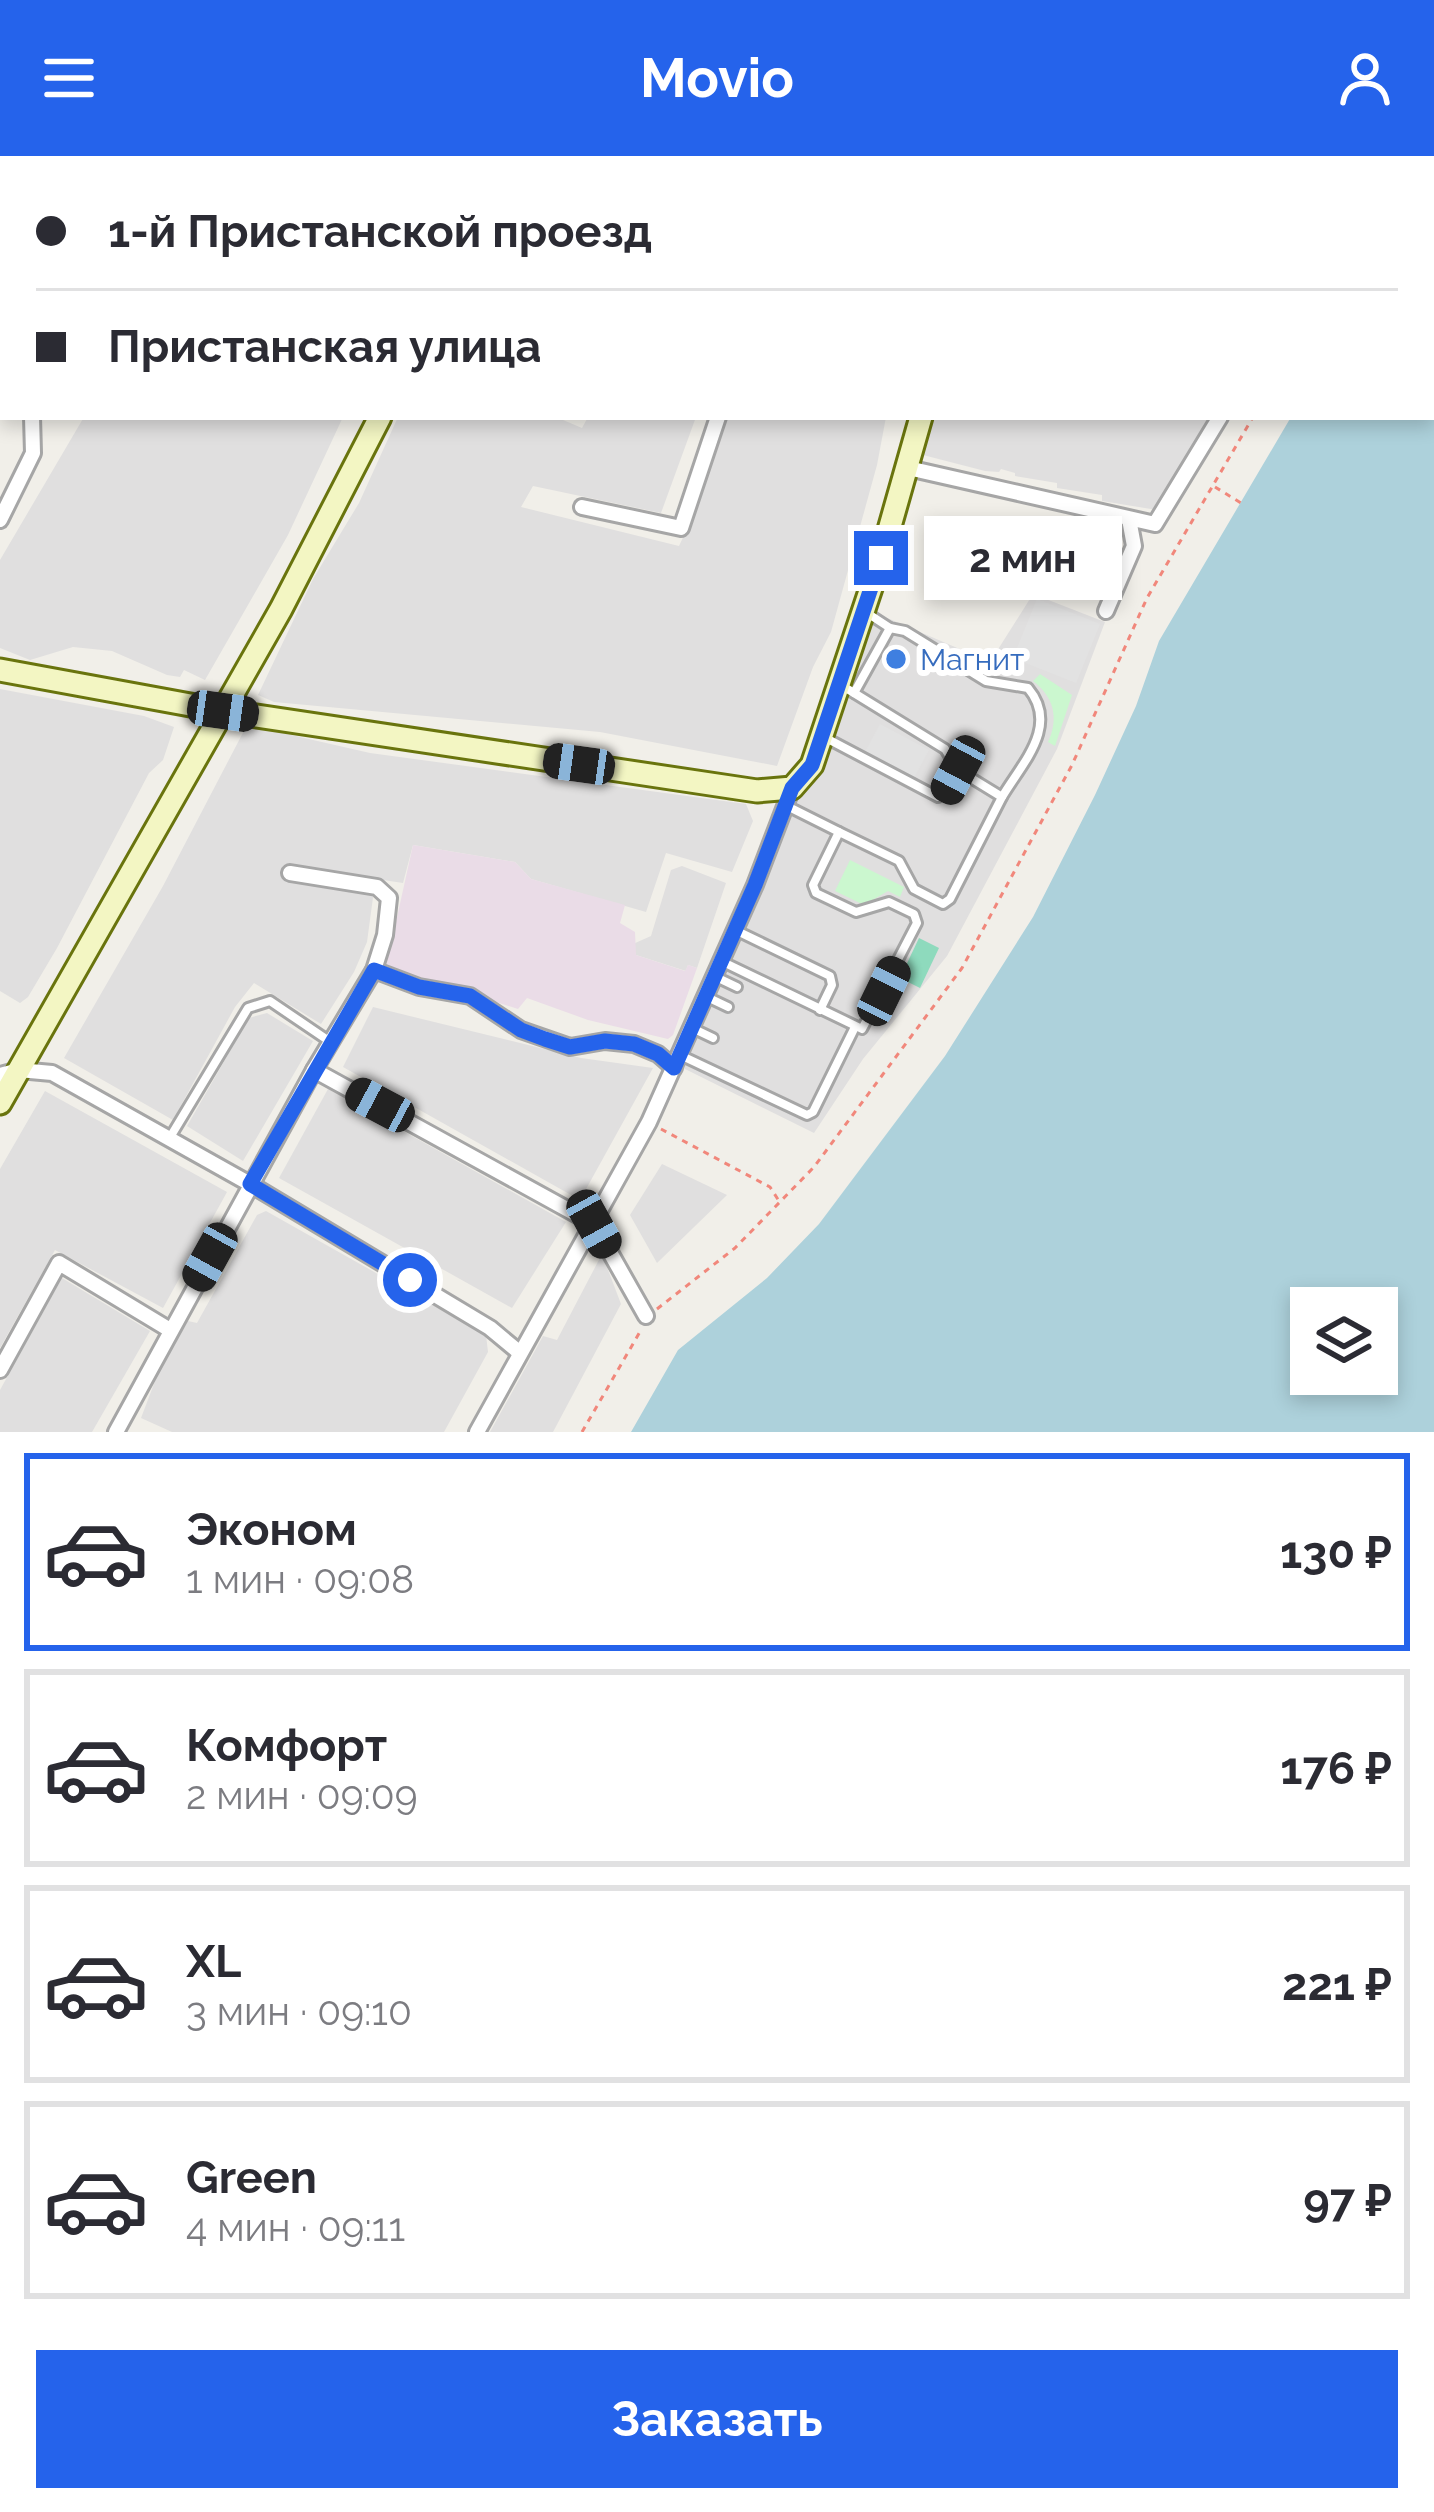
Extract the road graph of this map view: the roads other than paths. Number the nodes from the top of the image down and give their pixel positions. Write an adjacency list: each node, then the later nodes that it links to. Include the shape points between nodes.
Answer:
1 (32, 420): 9 (street, via 33,453)
2 (378, 420): 15 (street)
3 (717, 420): 7 (street, via 681,528)
4 (920, 420): 6 (street)
5 (1218, 420): 8 (street, via 1155,524)
6 (908, 468): 8 (street); 10 (street)
7 (582, 507)
8 (1129, 519): 11 (street, via 1134,546)
9 (0, 520)
10 (864, 611): 12 (lane); 14 (street)
11 (1106, 611)
12 (890, 628): 14 (lane); 19 (lane, via 986,681 1022,685 1037,700 1041,733)
13 (0, 670): 15 (street)
14 (847, 689): 16 (street); 17 (lane, via 948,752)
15 (223, 711): 18 (street); 35 (street)
16 (822, 736): 17 (lane, via 938,797); 18 (street)
17 (958, 770): 19 (lane)
18 (789, 797): 20 (lane); 22 (street)
19 (1002, 797): 20 (lane, via 943,904 914,890 899,861)
20 (839, 832): 29 (lane, via 815,893 856,912 889,902 917,920 865,1028)
21 (290, 873): 24 (street, via 377,887 389,898)
22 (735, 930): 23 (street); 28 (lane, via 830,976)
23 (718, 969): 25 (lane); 26 (street); 28 (lane)
24 (374, 970): 32 (street); 33 (street, via 470,996 521,1030 570,1047 634,1044)
25 (737, 988)
26 (706, 996): 27 (lane); 30 (street)
27 (728, 1007)
28 (820, 1010): 29 (lane)
29 (854, 1027): 33 (lane, via 807,1115)
30 (692, 1028): 31 (lane); 33 (street)
31 (713, 1038)
32 (331, 1042): 34 (street); 37 (lane, via 270,1001 248,1008)
33 (677, 1062): 39 (street)
34 (314, 1070): 38 (street); 39 (street)
35 (9, 1072): 36 (street); 37 (street, via 52,1072)
36 (0, 1103)
37 (169, 1139): 38 (street)
38 (250, 1184): 41 (street); 42 (street)
39 (594, 1224): 40 (street); 42 (street)
40 (646, 1316)
41 (170, 1330): 43 (street, via 58,1263); 44 (street)
42 (520, 1353): 45 (street)
43 (0, 1370)
44 (116, 1432)
45 (477, 1432)

